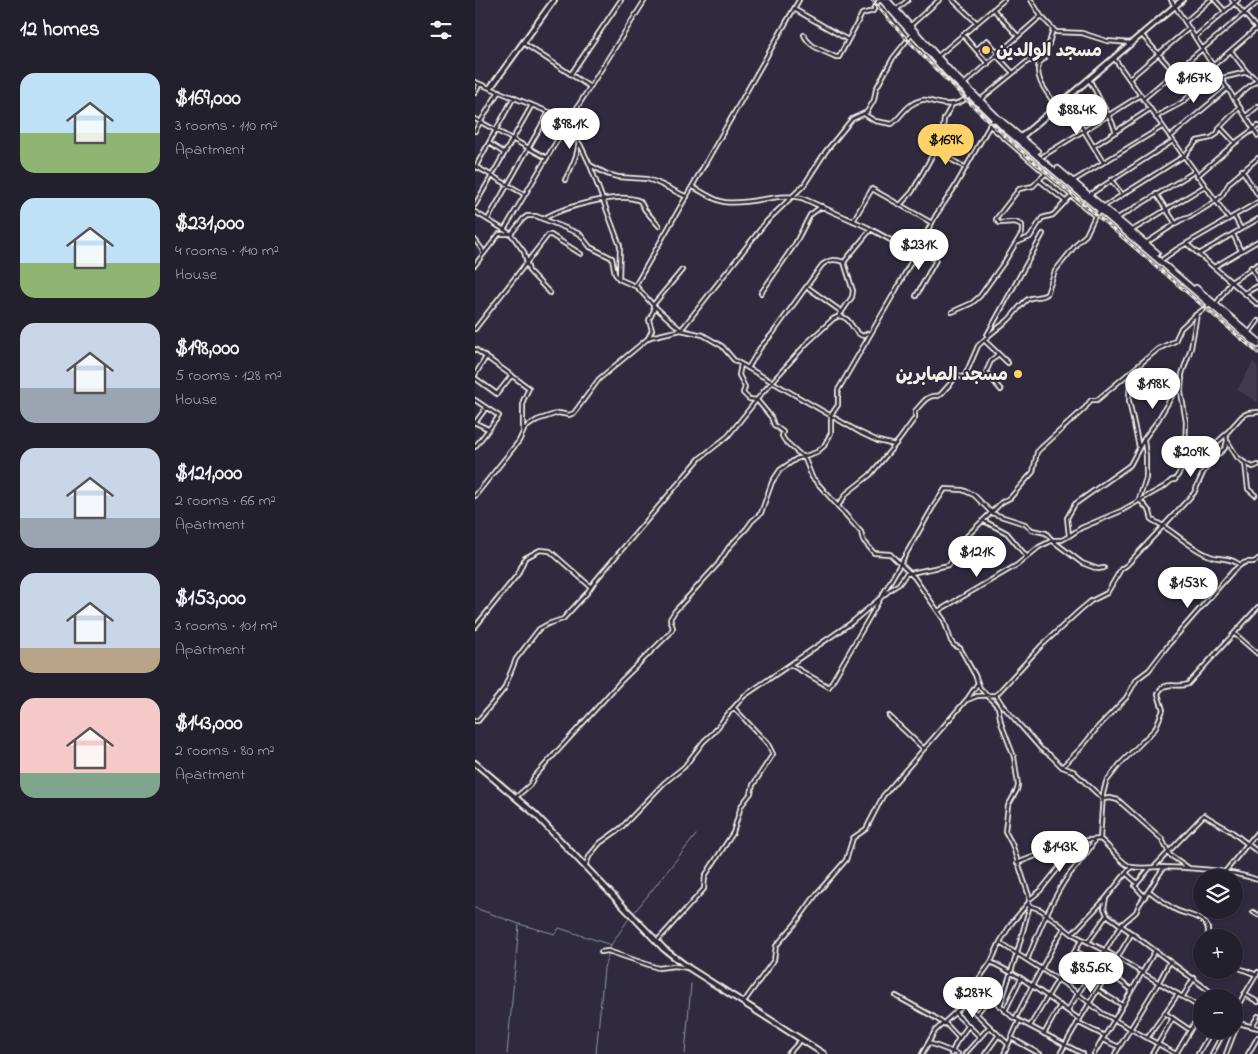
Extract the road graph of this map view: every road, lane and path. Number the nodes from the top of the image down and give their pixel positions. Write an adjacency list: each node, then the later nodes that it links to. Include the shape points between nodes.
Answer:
1 (554, 0): 39 (street)
2 (621, 0): 54 (street)
3 (645, 0): 62 (street)
4 (799, 0): 20 (street)
5 (881, 0): 32 (main road); 38 (street, via 873,11 862,14)
6 (887, 0): 22 (main road)
7 (908, 0): 22 (street)
8 (939, 0): 28 (street)
9 (953, 0): 27 (street)
10 (1004, 0): 21 (street)
11 (1031, 0): 25 (street)
12 (1171, 0): 19 (street)
13 (1182, 0): 19 (street)
14 (1210, 0): 26 (street)
15 (1215, 0): 23 (street)
16 (1237, 0): 17 (street)
17 (1233, 1): 23 (street); 24 (street)
18 (1258, 2): 24 (street)
19 (1175, 6): 26 (street); 33 (street)
20 (794, 9): 38 (street); 130 (street)
21 (993, 9): 27 (street); 36 (street)
22 (896, 10): 28 (main road)
23 (1225, 10): 37 (street)
24 (1244, 14): 31 (street); 41 (street)
25 (1041, 16): 29 (street); 36 (street)
26 (1185, 22): 30 (street)
27 (977, 23): 35 (street)
28 (909, 26): 46 (main road)
29 (1053, 28): 40 (street, via 1056,32 1082,33 1107,41); 48 (street)
30 (1189, 28): 37 (street); 44 (street)
31 (1257, 29): 43 (street)
32 (912, 34): 69 (main road); 82 (street, via 893,58 876,89 872,104)
33 (1141, 34): 40 (street); 44 (street)
34 (804, 35): 38 (street, via 810,44 836,57)
35 (963, 35): 42 (street); 46 (street)
36 (1018, 36): 45 (street)
37 (1195, 37): 41 (street)
38 (848, 40)
39 (523, 43): 54 (street); 63 (street)
40 (1131, 43): 47 (street)
41 (1202, 48): 50 (street); 51 (street)
42 (976, 50): 45 (street, via 987,40); 49 (street)
43 (1231, 50): 50 (street); 52 (street)
44 (1159, 53): 51 (street); 57 (street)
45 (998, 55): 49 (street); 53 (street)
46 (936, 57): 61 (main road)
47 (1114, 58): 56 (street); 57 (street)
48 (1043, 60): 53 (street, via 1028,61); 78 (street, via 1037,74)
49 (988, 64): 61 (street)
50 (1215, 67): 55 (street); 87 (street, via 1184,101)
51 (1174, 71): 65 (street); 71 (street)
52 (1247, 72): 55 (street); 58 (street)
53 (1013, 73): 73 (street)
54 (571, 74): 62 (street)
55 (1221, 78): 64 (street)
56 (1089, 79): 74 (street); 83 (street)
57 (1129, 79): 68 (street)
58 (1258, 79): 72 (street)
59 (475, 82): 60 (street)
60 (480, 84): 63 (street); 67 (street)
61 (964, 84): 73 (main road)
62 (590, 87): 85 (street)
63 (491, 88): 66 (street)
64 (1227, 88): 72 (street); 99 (street)
65 (1189, 89)
66 (499, 91): 70 (street); 89 (street)
67 (475, 93)
68 (1141, 95): 71 (street); 83 (street)
69 (970, 96): 76 (street); 86 (main road)
70 (514, 97): 75 (street); 96 (street)
71 (1143, 99): 80 (street)
72 (1234, 99): 79 (street)
73 (980, 100): 101 (main road)
74 (1065, 100): 78 (street); 97 (street)
75 (532, 105): 81 (street); 102 (street)
76 (952, 105): 82 (street, via 921,100 903,111 891,124); 109 (street)
77 (1258, 106): 84 (street)
78 (1057, 107): 101 (street)
79 (1240, 107): 84 (street); 93 (street)
80 (1150, 109): 87 (street); 98 (street)
81 (549, 112): 85 (street); 108 (street)
82 (864, 114): 139 (street, via 847,124 804,185)
83 (1109, 115): 97 (street); 98 (street)
84 (1245, 116): 94 (street)
85 (571, 118): 105 (street, via 578,131); 113 (street)
86 (994, 118): 90 (street); 131 (main road)
87 (1156, 118): 92 (street)
88 (475, 119): 89 (street)
89 (480, 122): 95 (street); 96 (street)
90 (989, 125): 118 (street); 121 (street)
91 (1258, 126): 94 (street)
92 (1163, 127): 99 (street); 115 (street)
93 (1220, 127): 106 (street); 112 (street, via 1217,134 1197,141)
94 (1254, 129): 100 (street); 106 (street)
95 (475, 131)
96 (496, 131): 102 (street); 104 (street)
97 (1084, 131): 107 (street); 111 (street)
98 (1115, 132): 107 (street)
99 (1170, 136): 103 (street)
100 (1258, 136)
101 (1021, 137): 111 (main road)
102 (513, 140): 108 (street); 110 (street)
103 (1173, 141): 112 (street); 126 (street)
104 (489, 143): 110 (street); 117 (street)
105 (579, 143): 116 (street); 124 (street, via 576,158)
106 (1235, 143): 123 (street)
107 (1093, 146): 115 (street)
108 (529, 149): 113 (street); 128 (street)
109 (935, 150): 118 (street); 144 (street)
110 (504, 153): 122 (street)
111 (1043, 156): 127 (main road)
112 (1184, 156): 120 (street); 133 (street)
113 (547, 158): 132 (street)
114 (1258, 158): 119 (street)
115 (1103, 162): 127 (street)
116 (590, 165): 138 (street, via 618,177 657,182); 140 (street)
117 (475, 167): 122 (street)
118 (966, 168): 158 (street)
119 (1242, 170): 136 (street); 142 (street)
120 (1194, 172): 123 (street); 134 (street)
121 (1045, 174): 125 (street); 137 (street)
122 (492, 176): 128 (street); 145 (street)
123 (1197, 176): 129 (street)
124 (565, 180)
125 (1039, 180): 141 (street); 169 (street, via 1033,186 1019,189 997,219 999,223 1022,225 1022,233)
126 (1111, 180): 133 (street); 135 (street)
127 (1073, 181): 131 (main road)
128 (508, 185): 132 (street); 153 (street)
129 (1205, 186): 142 (street); 148 (street)
130 (693, 187): 138 (street); 139 (street, via 728,202)
131 (1079, 189): 135 (main road); 147 (main road)
132 (524, 194): 163 (street)
133 (1122, 194): 147 (street)
134 (1156, 194): 148 (street); 154 (street)
135 (1089, 195): 147 (main road)
136 (1258, 195)
137 (1071, 196): 141 (street); 150 (street)
138 (687, 197): 191 (street)
139 (791, 197): 146 (street); 208 (street, via 766,222)
140 (603, 201): 152 (street, via 572,206); 160 (street, via 623,197 639,200); 189 (street, via 619,246)
141 (1066, 202): 169 (street, via 1053,215 1041,218 1030,237)
142 (1216, 202): 155 (street); 159 (street)
143 (1258, 202): 151 (street)
144 (901, 204): 157 (street, via 872,189); 158 (street)
145 (475, 205)
146 (821, 206): 157 (street); 195 (street, via 809,215 793,246)
147 (1102, 208): 150 (street); 154 (main road); 198 (main road)
148 (1166, 210): 159 (street); 164 (street)
149 (475, 212): 153 (street)
150 (1095, 216): 210 (street, via 1086,235 1055,271 1047,294 1030,298)
151 (1234, 216): 155 (street); 162 (street)
152 (543, 218): 165 (street, via 527,216); 189 (street, via 579,234 590,247 612,258)
153 (488, 219): 163 (street)
154 (1116, 219): 164 (main road)
155 (1229, 219): 172 (street)
156 (1258, 219): 162 (street)
157 (853, 221): 161 (street)
158 (932, 223): 174 (street)
159 (1176, 224): 171 (street)
160 (659, 226)
161 (871, 229): 177 (street); 181 (street)
162 (1241, 229): 167 (street)
163 (504, 230): 165 (street)
164 (1131, 231): 171 (main road)
165 (511, 234): 179 (street, via 499,234); 182 (street, via 524,252)
166 (1043, 234): 210 (street)
167 (1233, 234): 175 (street); 178 (street)
168 (475, 240): 179 (street)
169 (1016, 242): 202 (street, via 980,296)
170 (1257, 242): 173 (street); 175 (street)
171 (1145, 244): 180 (main road)
172 (1187, 244): 178 (street); 180 (street)
173 (1258, 248)
174 (917, 250): 177 (street); 197 (street, via 936,260)
175 (1241, 251): 185 (street)
176 (581, 254): 182 (street, via 551,235)
177 (914, 254): 206 (street)
178 (1199, 254): 185 (street)
179 (483, 256): 183 (street)
180 (1163, 259): 198 (main road)
181 (844, 262): 193 (street, via 827,262); 201 (street, via 853,291)
182 (526, 263): 194 (street, via 529,271); 207 (street)
183 (475, 264)
184 (1258, 264): 186 (street)
185 (1214, 268): 190 (street)
186 (1251, 268): 188 (street); 190 (street)
187 (681, 270): 200 (street)
188 (1258, 278)
189 (619, 279): 191 (street)
190 (1231, 282): 196 (street); 198 (street)
191 (635, 286): 200 (street)
192 (1258, 286): 196 (street)
193 (807, 287): 201 (street); 219 (street)
194 (550, 293)
195 (761, 293)
196 (1245, 293): 199 (street)
197 (916, 296)
198 (1213, 303): 203 (street); 209 (main road); 213 (main road)
199 (1258, 304)
200 (653, 305): 208 (street); 211 (street, via 649,320 651,333)
201 (842, 312): 204 (street)
202 (952, 312)
203 (1197, 314): 220 (street, via 1178,332 1175,341 1158,349); 223 (street)
204 (839, 316): 206 (street, via 849,320 861,335); 224 (street, via 808,342)
205 (1258, 321): 209 (street)
206 (874, 328): 230 (street, via 838,390 837,405)
207 (475, 329)
208 (681, 330): 211 (street); 218 (street, via 714,341)
209 (1249, 333): 212 (main road)
210 (985, 339): 215 (street); 237 (street, via 978,346 964,378 959,375 941,394 930,395 915,411 915,418)
211 (646, 340): 233 (street, via 599,380 574,413 558,413 537,420)
212 (1258, 341)
213 (1258, 345)
214 (475, 349): 216 (street)
215 (998, 354): 217 (street); 225 (street, via 985,372)
216 (486, 357): 221 (street); 222 (street)
217 (1008, 363)
218 (741, 364): 219 (street); 227 (street, via 739,375 745,388 743,392 749,399)
219 (748, 368): 224 (street)
220 (1130, 371): 239 (street, via 1129,406); 248 (street, via 1097,400 1091,400 1037,452 1033,472)
221 (512, 375): 222 (street, via 497,394); 233 (street, via 529,388 523,401)
222 (475, 376)
223 (1182, 379): 235 (street); 243 (street, via 1186,422 1185,449)
224 (773, 382): 227 (street); 230 (street)
225 (1001, 390)
226 (475, 400): 228 (street)
227 (757, 400): 240 (street, via 774,425 783,432 785,441); 259 (street, via 728,436 700,458 678,482)
228 (486, 408): 231 (street); 232 (street, via 499,416)
229 (1258, 412): 234 (street, via 1245,414)
230 (831, 415): 237 (street, via 869,438); 240 (street, via 831,433 824,446)
231 (475, 423): 232 (street)
232 (488, 429): 238 (street)
233 (523, 431): 245 (street, via 519,441)
234 (1226, 433): 236 (street); 243 (street, via 1191,465 1185,463)
235 (1144, 440): 239 (street); 246 (street, via 1146,478)
236 (1227, 441): 241 (street); 250 (street, via 1225,448 1205,469 1191,497)
237 (895, 444): 247 (street, via 870,475 847,493)
238 (475, 447)
239 (1139, 449): 251 (street, via 1131,465 1075,504 1067,518)
240 (803, 457): 247 (street, via 812,477); 277 (street, via 788,464 774,477 761,513 675,611 670,619 673,628 670,633 621,681)
241 (1245, 463): 242 (street, via 1253,467); 244 (street, via 1249,489)
242 (1258, 465)
243 (1179, 472): 246 (street, via 1175,480)
244 (1255, 495)
245 (475, 496)
246 (1139, 499): 250 (street, via 1150,512 1152,520); 251 (street)
247 (838, 506): 255 (street, via 874,553 890,554)
248 (992, 513): 249 (street); 252 (street, via 1046,533); 255 (street, via 963,490 945,488)
249 (984, 521): 253 (street, via 1007,533); 258 (street, via 966,537 949,565)
250 (1164, 525): 256 (street, via 1187,544 1211,557 1233,560); 268 (street, via 1121,569 1107,593 1079,611)
251 (1069, 536): 252 (street)
252 (1053, 540): 253 (street); 257 (street, via 1090,567)
253 (1027, 557): 262 (street)
254 (1258, 559): 256 (street)
255 (900, 563): 258 (street); 260 (street)
256 (1241, 565): 276 (street)
257 (1104, 568)
258 (910, 572): 260 (street); 262 (street)
259 (591, 586): 263 (street, via 550,551 540,550 525,558 518,574); 273 (street, via 563,619 539,629 516,659 504,689)
260 (882, 596): 266 (street, via 851,623); 266 (street, via 829,687)
261 (1258, 607): 264 (street)
262 (938, 611): 267 (street, via 951,641 960,648)
263 (475, 627)
264 (1235, 634): 265 (street); 278 (street, via 1188,684 1161,688 1158,694 1163,707 1155,730 1106,782)
265 (1258, 654)
266 (791, 665): 271 (street, via 744,696)
267 (978, 683): 269 (street); 270 (street)
268 (996, 695): 269 (street); 276 (street, via 1034,742)
269 (988, 696): 270 (street); 286 (street, via 998,706 1001,724 1014,757 1018,785 1008,806 1005,831)
270 (965, 701): 274 (street)
271 (734, 708): 287 (street, via 684,767 621,828 600,843 589,855); 314 (street, via 768,744 773,754 741,806 733,833 705,876 704,889)
272 (889, 716): 274 (street)
273 (475, 721)
274 (924, 749): 354 (street, via 883,796 866,829 853,838 846,860 775,947 774,960)
275 (475, 763): 277 (street)
276 (1062, 767): 278 (street, via 1073,771)
277 (516, 797): 287 (street)
278 (1103, 799): 280 (street); 285 (street, via 1118,800 1162,839)
279 (1258, 831): 283 (street)
280 (1100, 839): 282 (street); 288 (street)
281 (1080, 841): 282 (street); 286 (street); 302 (street, via 1040,892)
282 (1094, 841): 305 (street, via 1071,872)
283 (1248, 844): 284 (street); 285 (street, via 1204,815); 294 (street)
284 (1258, 852)
285 (1168, 853): 289 (street); 292 (street)
286 (1017, 863): 302 (street)
287 (585, 866): 314 (street)
288 (1131, 867): 291 (street); 295 (street)
289 (1154, 867): 290 (street); 291 (street)
290 (1164, 868): 292 (street); 299 (street)
291 (1149, 869): 298 (street)
292 (1190, 869): 293 (street)
293 (1193, 869)
294 (1227, 869)
295 (1126, 874): 298 (street); 301 (street)
296 (1243, 876): 297 (street)
297 (1258, 880)
298 (1137, 883): 300 (street, via 1135,886)
299 (1149, 891): 300 (street); 310 (street, via 1177,910 1197,917 1207,924)
300 (1145, 897): 308 (street, via 1136,912)
301 (1106, 898): 306 (street, via 1103,908); 312 (street)
302 (1030, 899): 303 (street)
303 (1029, 905): 305 (street); 315 (street); 321 (street)
304 (1253, 912): 307 (street)
305 (1048, 915): 309 (street); 323 (street)
306 (1107, 915): 308 (street); 316 (street)
307 (1258, 915)
308 (1121, 925): 311 (street); 319 (street)
309 (1063, 928): 312 (street); 328 (street)
310 (1208, 929)
311 (1132, 933): 317 (street); 322 (street)
312 (1072, 934): 313 (street)
313 (1082, 939): 316 (street); 318 (street)
314 (656, 942): 327 (street)
315 (1000, 942): 321 (street); 325 (street)
316 (1088, 942): 319 (street)
317 (1155, 950): 324 (street); 332 (street)
318 (1075, 951): 326 (street); 338 (street)
319 (1105, 951): 322 (street); 326 (street)
320 (601, 952): 327 (street, via 608,950 658,968)
321 (1017, 953): 323 (street); 330 (street)
322 (1117, 958): 331 (street); 332 (street)
323 (1027, 960): 328 (street)
324 (1170, 961): 334 (street); 340 (street)
325 (991, 962): 330 (street); 339 (street)
326 (1098, 964): 345 (street)
327 (689, 968): 354 (street)
328 (1040, 968): 338 (street); 341 (street)
329 (1243, 969): 333 (street)
330 (1011, 973): 335 (street); 357 (street)
331 (1109, 973): 343 (street); 344 (street)
332 (1142, 973): 340 (street); 344 (street)
333 (1257, 974): 347 (street)
334 (1193, 977)
335 (1021, 978): 341 (street); 361 (street)
336 (1193, 979): 351 (street)
337 (1195, 979): 342 (street)
338 (1058, 980): 345 (street); 349 (street)
339 (977, 982): 350 (street); 352 (street)
340 (1159, 982): 346 (street); 379 (street)
341 (1032, 987): 349 (street); 367 (street)
342 (1208, 989)
343 (1098, 990): 355 (street); 359 (street)
344 (1132, 990): 359 (street)
345 (1078, 994): 355 (street); 360 (street)
346 (1178, 994): 351 (street); 363 (street)
347 (1244, 994): 353 (street)
348 (896, 996): 371 (street)
349 (1047, 996): 358 (street); 376 (street)
350 (991, 997): 357 (street); 364 (street)
351 (1183, 997): 356 (street)
352 (964, 1002): 362 (street); 364 (street)
353 (1258, 1002)
354 (743, 1003): 392 (street)
355 (1089, 1003): 368 (street); 369 (street)
356 (1193, 1003)
357 (1000, 1006): 361 (street)
358 (1061, 1006): 360 (street); 381 (street)
359 (1123, 1006): 369 (street)
360 (1068, 1010): 368 (street)
361 (1005, 1011): 367 (street)
362 (955, 1013): 371 (street); 374 (street)
363 (1165, 1013): 366 (street); 385 (street)
364 (976, 1014): 375 (street)
365 (1258, 1016): 377 (street)
366 (1173, 1018): 380 (street); 395 (street)
367 (1015, 1019): 370 (street)
368 (1078, 1020): 383 (street); 397 (street)
369 (1113, 1020): 379 (street); 383 (street)
370 (1019, 1021): 376 (street); 388 (street)
371 (944, 1024): 387 (street); 394 (street, via 935,1031)
372 (1243, 1024): 377 (street)
373 (1193, 1025): 380 (street)
374 (968, 1026): 384 (street); 387 (street)
375 (989, 1026): 382 (street); 384 (street)
376 (1030, 1026): 381 (street)
377 (1252, 1026): 378 (street)
378 (1258, 1028)
379 (1129, 1029): 385 (street); 398 (street)
380 (1190, 1030): 414 (street)
381 (1044, 1034): 397 (street)
382 (999, 1036): 396 (street); 406 (street)
383 (1105, 1036): 393 (street)
384 (980, 1037): 405 (street)
385 (1148, 1037): 395 (street)
386 (1258, 1037): 418 (street)
387 (959, 1038): 399 (street)
388 (1011, 1038): 396 (street); 400 (street)
389 (1207, 1039): 415 (street)
390 (1220, 1039): 416 (street)
391 (1231, 1039): 417 (street)
392 (801, 1040): 401 (street); 402 (street)
393 (1103, 1040): 398 (street); 411 (street)
394 (929, 1043): 399 (street); 403 (street)
395 (1157, 1043): 413 (street); 414 (street)
396 (1008, 1044): 407 (street)
397 (1065, 1044): 409 (street); 410 (street)
398 (1119, 1047): 412 (street)
399 (952, 1053): 404 (street)
400 (1034, 1053): 408 (street)
401 (788, 1054)
402 (824, 1054)
403 (922, 1054)
404 (958, 1054)
405 (965, 1054)
406 (985, 1054)
407 (1004, 1054)
408 (1041, 1054)
409 (1059, 1054)
410 (1083, 1054)
411 (1094, 1054)
412 (1116, 1054)
413 (1152, 1054)
414 (1176, 1054)
415 (1198, 1054)
416 (1212, 1054)
417 (1226, 1054)
418 (1248, 1054)

